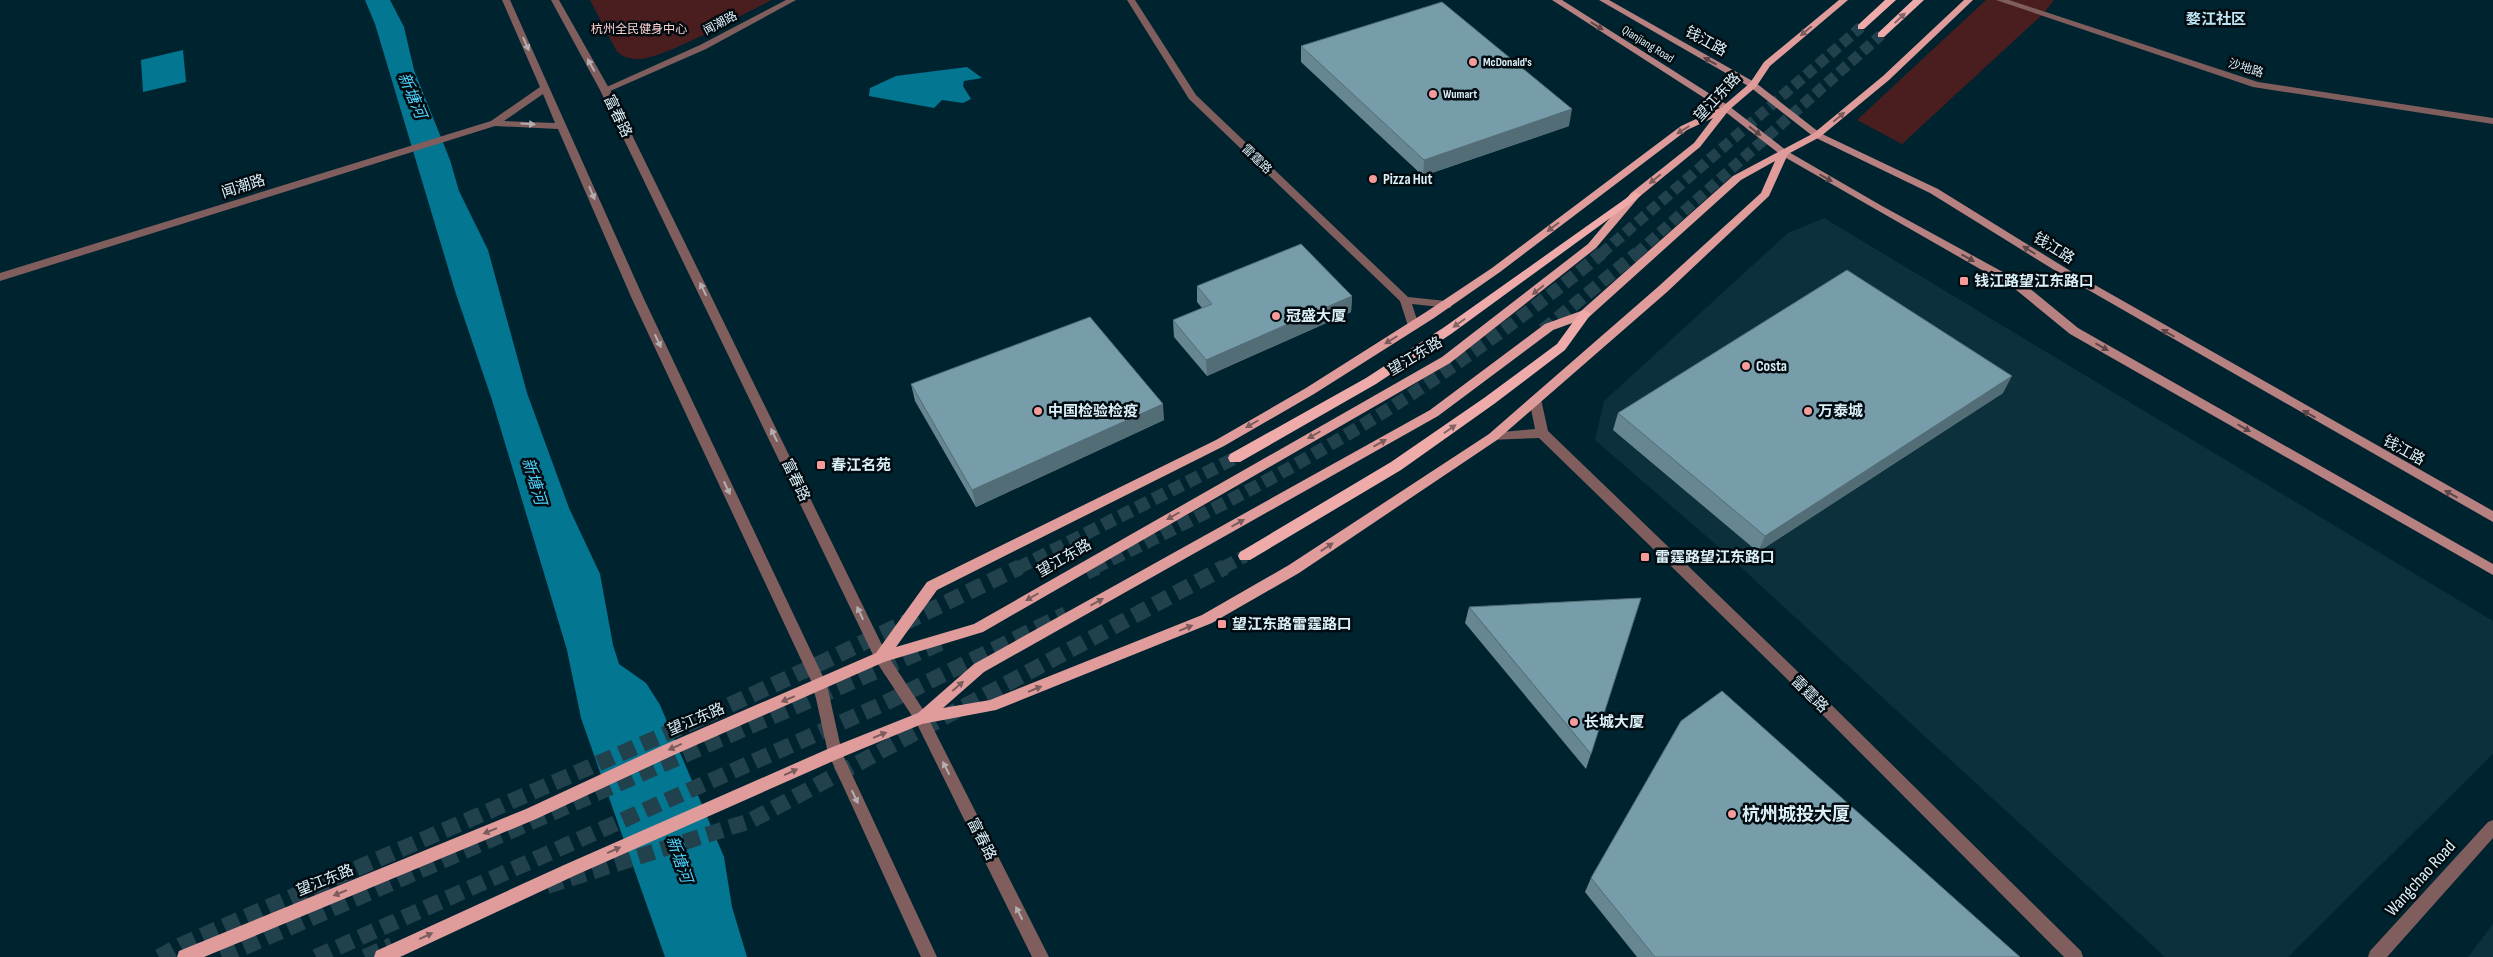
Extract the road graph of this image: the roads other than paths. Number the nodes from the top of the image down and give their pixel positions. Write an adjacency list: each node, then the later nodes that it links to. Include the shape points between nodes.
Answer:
1 (506, 0): 15 (street, one-way to 15)
2 (555, 0): 16 (street, 富春路, one-way to 2)
3 (792, 0): 16 (street, 闻潮路, via 703,46)
4 (1131, 0): 25 (street, 雷霆路, via 1192,98)
5 (1556, 0): 17 (main road, Qianjiang Road, one-way to 17)
6 (1603, 0): 14 (main road, 钱江路, one-way to 6)
7 (1844, 0): 14 (main road, 望江东路, one-way to 14, via 1768,64)
8 (1891, 0): 12 (highway)
9 (1919, 0): 13 (highway, one-way to 9)
10 (1969, 0): 21 (main road, one-way to 10, via 1886,78)
11 (2000, 0): 18 (street, 沙地路, via 2256,85)
12 (1860, 27)
13 (1880, 35)
14 (1753, 85): 17 (main road, 望江东路); 21 (main road, 钱江路)
15 (546, 88): 19 (street, 闻潮路); 20 (street)
16 (605, 90): 36 (street, 富春路, one-way to 16)
17 (1726, 108): 22 (main road, one-way to 22); 23 (main road, 望江东路, one-way to 23, via 1697,145); 26 (main road, one-way to 26, via 1684,128)
18 (2493, 121)
19 (494, 123): 20 (street, 闻潮路, one-way to 20); 24 (street, 闻潮路)
20 (562, 126): 37 (street, one-way to 37, via 638,299)
21 (1817, 135): 22 (main road); 33 (main road, 钱江路, one-way to 21, via 2068,274 1934,190)
22 (1784, 153): 27 (main road, via 1737,178); 29 (main road, via 1765,194 1663,289); 35 (main road, one-way to 35, via 2018,286 2074,331)
23 (1635, 195): 32 (highway, one-way to 32, via 1417,351 1371,381); 36 (main road, 望江东路, one-way to 36, via 1592,246 1446,360 978,628)
24 (0, 277)
25 (1405, 300): 26 (street); 28 (street, 雷霆路)
26 (1446, 305): 28 (main road)
27 (1585, 314): 34 (highway, one-way to 27, via 1396,466 1489,402 1561,346); 38 (main road, one-way to 27, via 979,668 1434,413 1549,327)
28 (1413, 326): 36 (main road, one-way to 36, via 1220,443 932,586)
29 (1535, 399): 30 (street); 31 (main road)
30 (1542, 433): 31 (street); 45 (street, 雷霆路, via 1786,669)
31 (1493, 437): 38 (main road, one-way to 31, via 991,706 1207,619 1294,568)
32 (1235, 458)
33 (2493, 518)
34 (1245, 556)
35 (2493, 570)
36 (880, 657): 37 (main road, 望江东路); 38 (street, 富春路)
37 (820, 685): 39 (street); 41 (main road, 望江东路, one-way to 41, via 535,812)
38 (921, 718): 39 (main road, one-way to 38); 44 (street, 富春路, one-way to 38)
39 (835, 753): 42 (main road, one-way to 39); 43 (street, one-way to 43)
40 (2493, 827): 46 (street, Wangchao Road)
41 (186, 957)
42 (382, 957)
43 (929, 957)
44 (1041, 957)
45 (2075, 957)
46 (2376, 957)

